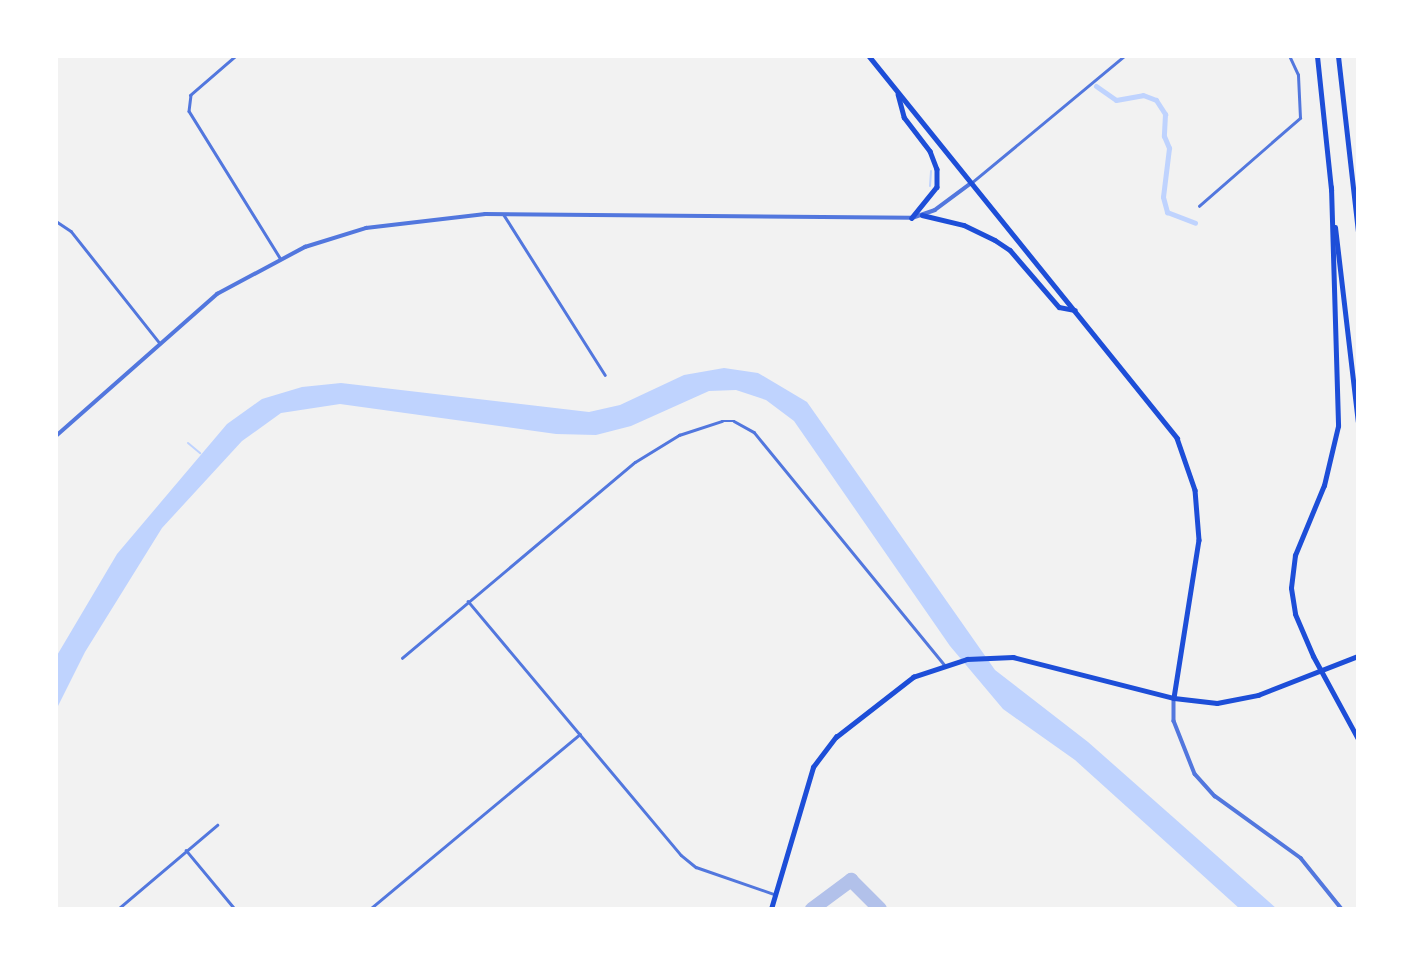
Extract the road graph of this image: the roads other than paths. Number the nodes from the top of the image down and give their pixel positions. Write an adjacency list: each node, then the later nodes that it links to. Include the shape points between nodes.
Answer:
1 (236, 56): 16 (street, via 191,96 189,111)
2 (1124, 56): 8 (street)
3 (1289, 56): 10 (street, via 1298,75 1302,111 1296,124)
4 (1317, 56): 9 (highway)
5 (1338, 56): 15 (highway)
6 (871, 57): 7 (main road)
7 (898, 93): 8 (main road); 13 (main road, via 904,117 930,151 937,169 937,187)
8 (970, 184): 12 (street, via 943,206); 17 (main road)
9 (1331, 187): 20 (highway); 26 (highway, via 1338,426 1324,485 1295,555 1290,588 1295,614)
10 (1199, 206)
11 (503, 215): 13 (street); 16 (street, via 388,223 336,236); 19 (street)
12 (922, 215): 13 (street); 17 (main road, via 964,225 995,240 1059,307)
13 (912, 218)
14 (56, 221): 18 (street, via 71,231)
15 (1358, 232)
16 (280, 258): 18 (street, via 217,294)
17 (1075, 310): 27 (main road, via 1161,412 1185,455 1195,490 1198,550)
18 (159, 342): 21 (street)
19 (605, 375)
20 (1358, 422)
21 (56, 436)
22 (468, 601): 24 (street); 25 (street, via 635,462 708,423 734,421 754,432); 28 (street)
23 (1358, 656): 26 (main road)
24 (402, 658)
25 (944, 664): 27 (main road, via 984,657 1036,660); 32 (main road, via 893,689 836,737 813,767)
26 (1321, 671): 27 (main road, via 1217,703); 29 (highway)
27 (1174, 698): 37 (street, via 1174,721 1195,774 1215,796 1301,858)
28 (580, 734): 32 (street, via 681,855 696,867); 35 (street)
29 (1358, 739)
30 (217, 825): 31 (street)
31 (185, 849): 33 (street); 34 (street)
32 (774, 894): 36 (main road)
33 (118, 909)
34 (235, 909)
35 (370, 909)
36 (771, 909)
37 (1342, 909)

